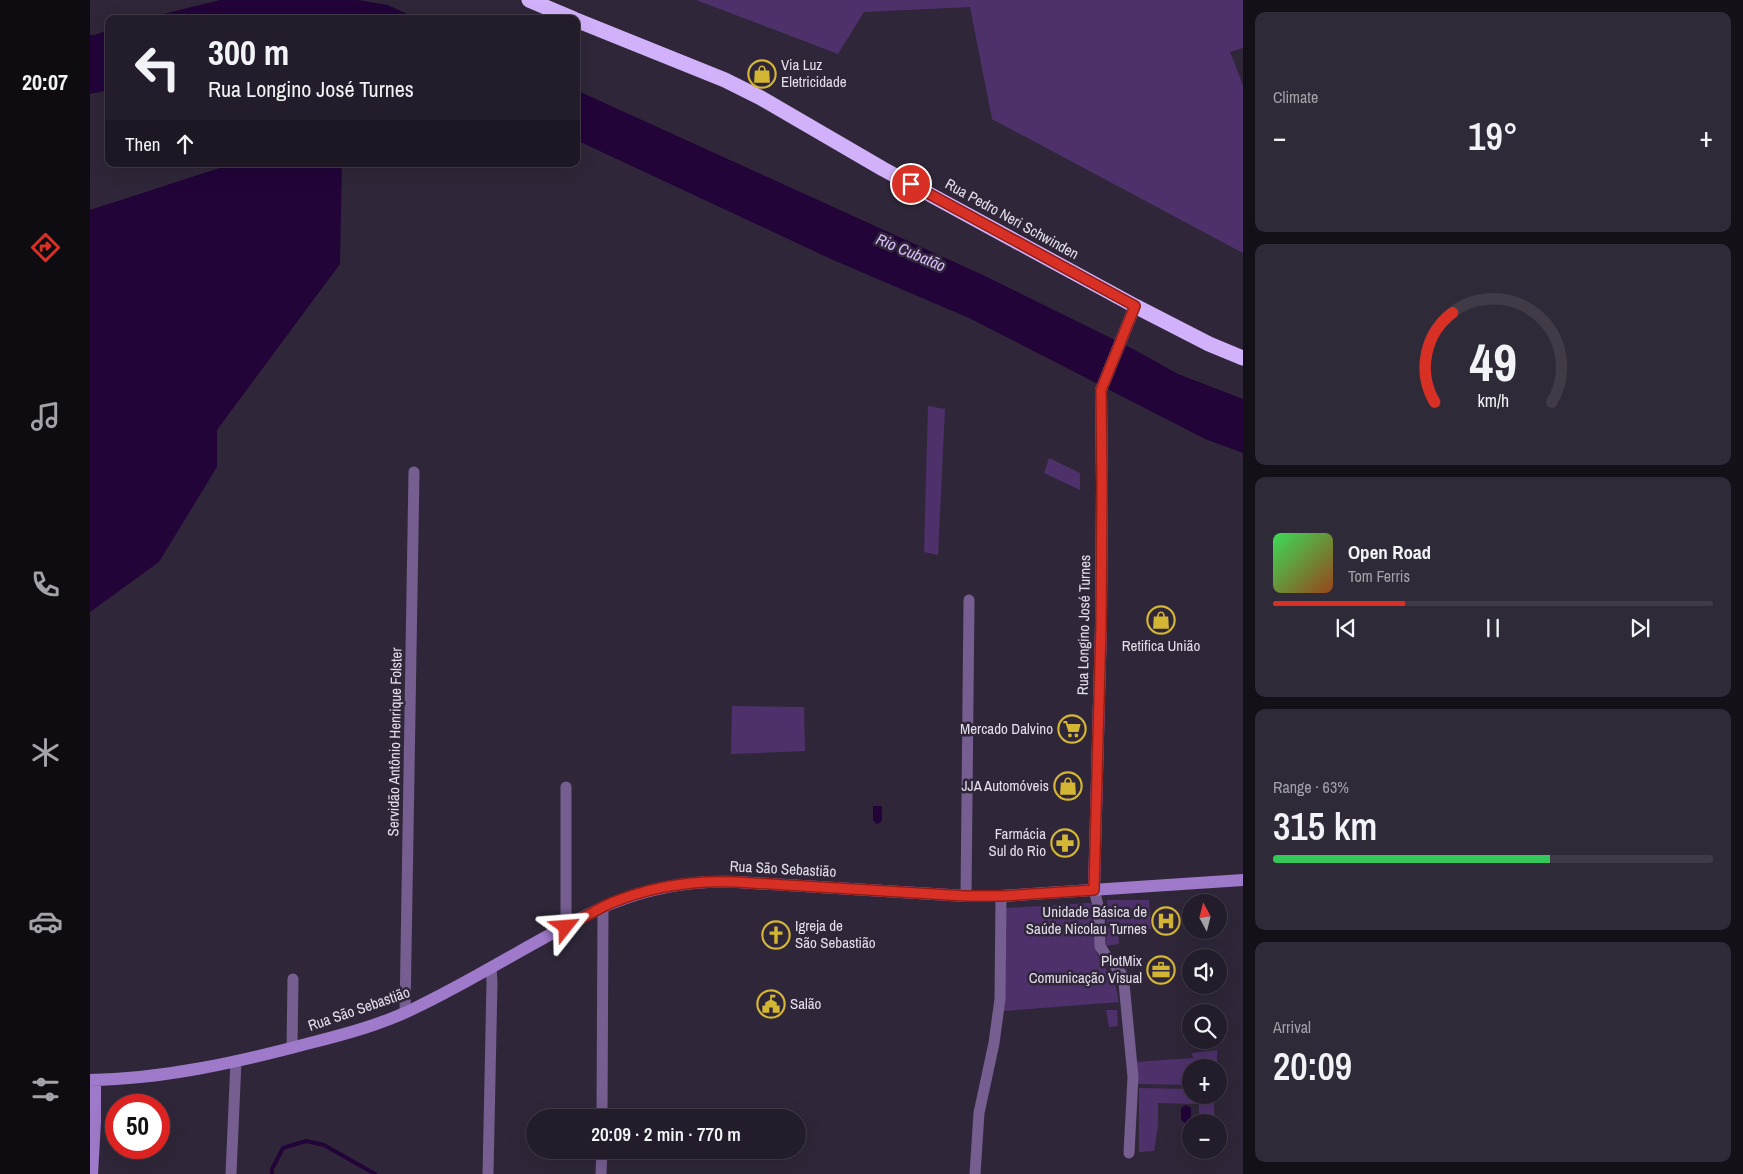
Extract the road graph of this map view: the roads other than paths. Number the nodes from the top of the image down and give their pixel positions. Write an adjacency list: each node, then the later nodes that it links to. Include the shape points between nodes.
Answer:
1 (529, 0): 2 (highway, Rua Pedro Neri Schwinden)
2 (565, 15)
3 (580, 21): 4 (highway, Rua Pedro Neri Schwinden, via 692,65 743,89)
4 (1135, 306): 5 (highway, Rua Pedro Neri Schwinden); 10 (main road, Rua Longino José Turnes, via 1101,390 1101,625)
5 (1243, 358)
6 (414, 472): 17 (street, Servidão Antônio Henrique Folster)
7 (969, 600): 11 (street)
8 (566, 787): 14 (street)
9 (1243, 880): 10 (main road, Rua São Sebastião)
10 (1094, 890): 12 (main road, Rua São Sebastião); 22 (street, via 1099,909 1100,946 1121,973 1124,983 1133,1076)
11 (966, 896): 12 (main road, Rua São Sebastião); 13 (main road, Rua São Sebastião, via 701,882 626,897)
12 (1001, 896): 28 (street, via 1000,998 979,1113)
13 (603, 907): 14 (main road, Rua São Sebastião); 21 (street)
14 (566, 927): 15 (main road, Rua São Sebastião)
15 (491, 968): 17 (main road, Rua São Sebastião); 26 (street)
16 (293, 979): 18 (street)
17 (405, 1013): 18 (main road, Rua São Sebastião)
18 (292, 1048): 19 (main road, Rua São Sebastião)
19 (236, 1061): 20 (main road, Rua São Sebastião, via 154,1075); 25 (street)
20 (92, 1080): 24 (main road, via 95,1122)
21 (602, 1109)
22 (1129, 1153)
23 (602, 1159): 27 (street)
24 (92, 1174)
25 (231, 1174)
26 (488, 1174)
27 (601, 1174)
28 (975, 1174)

